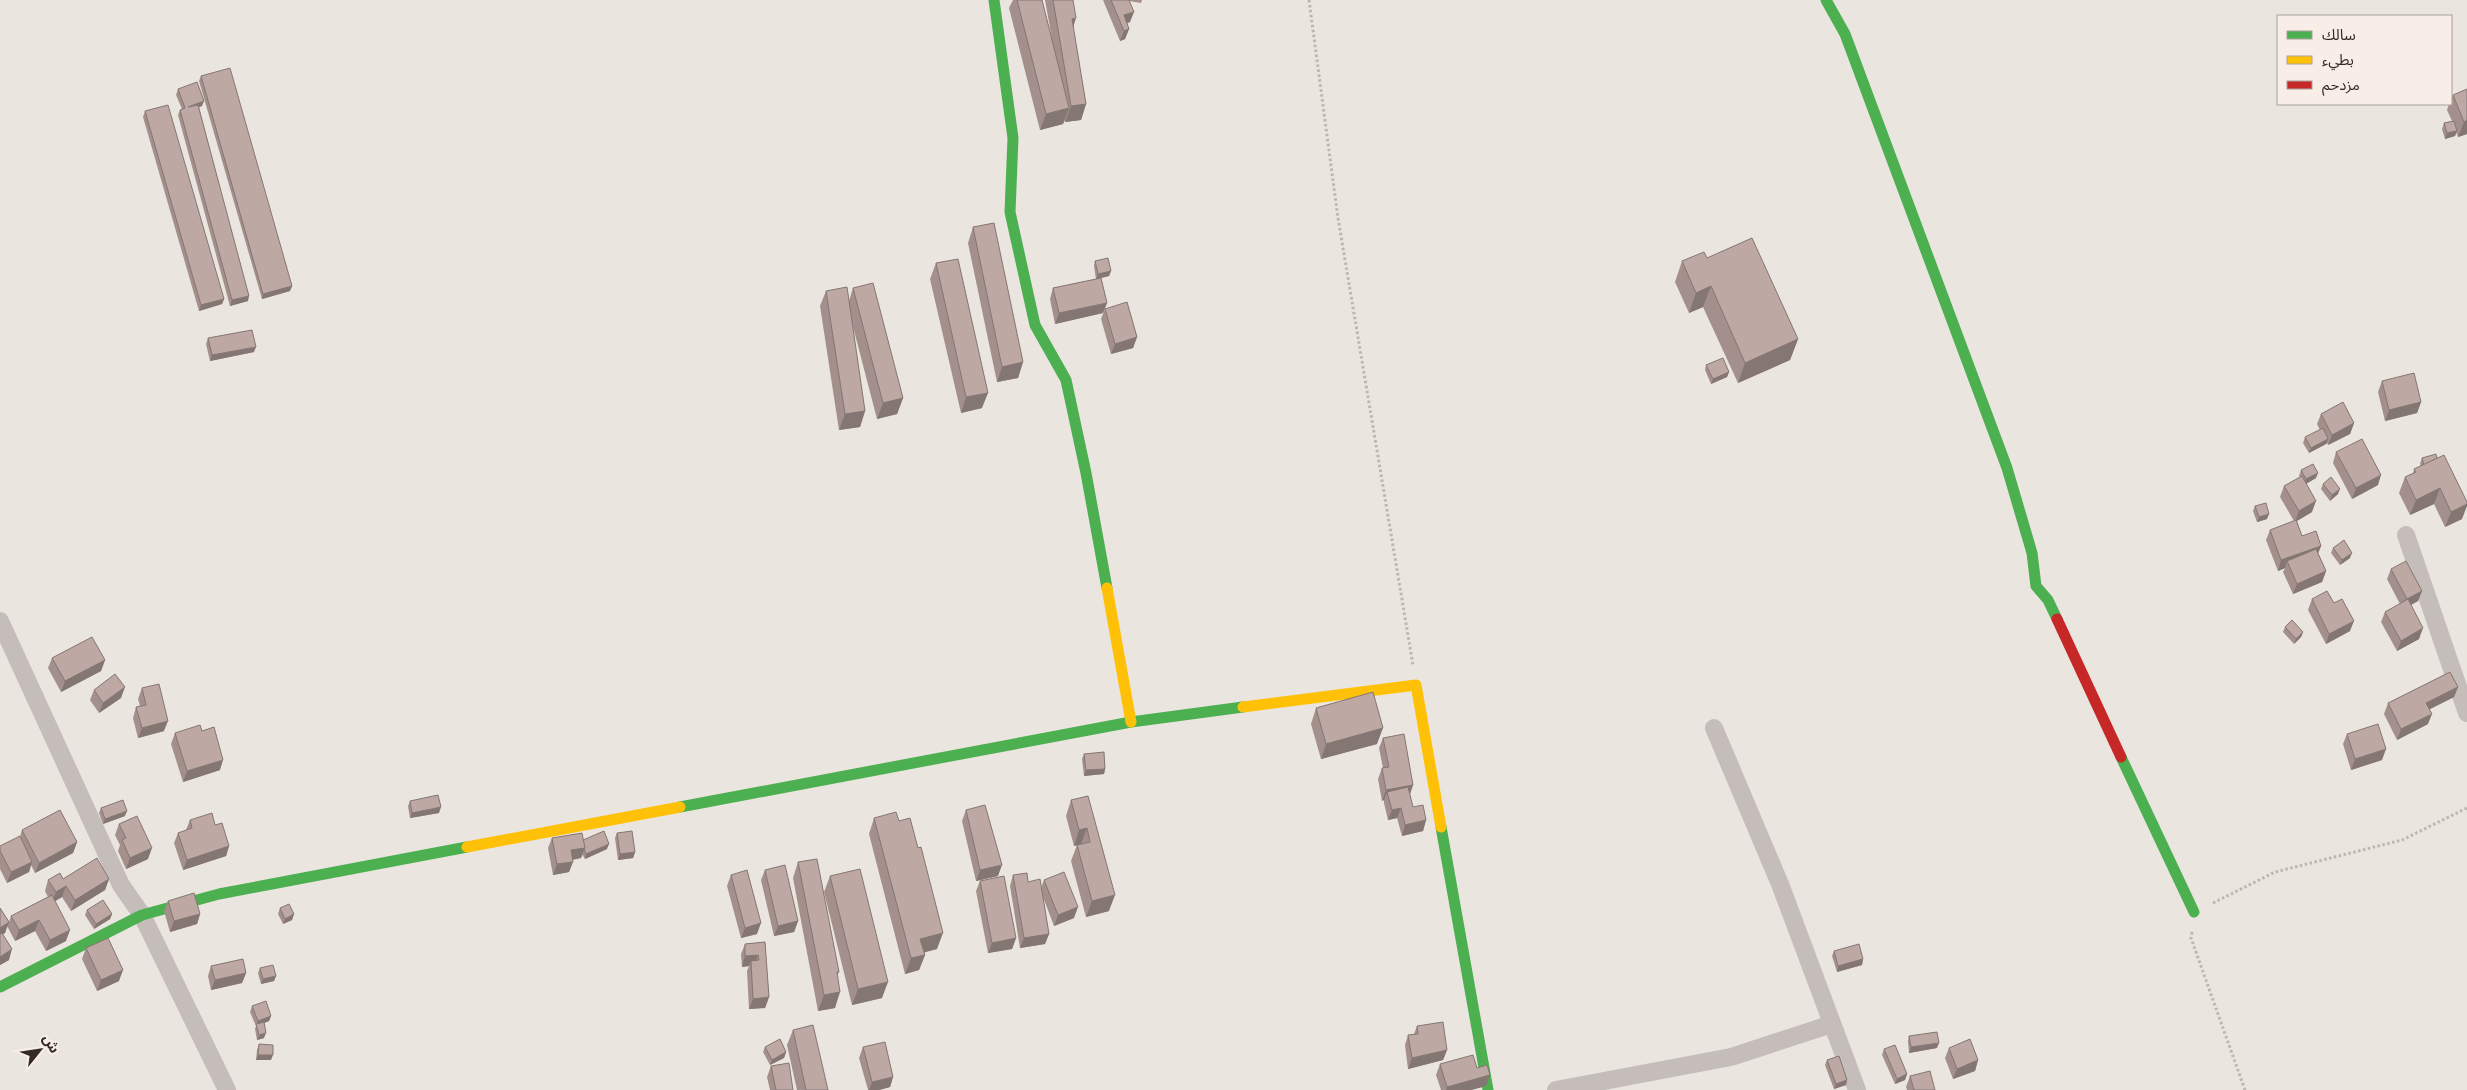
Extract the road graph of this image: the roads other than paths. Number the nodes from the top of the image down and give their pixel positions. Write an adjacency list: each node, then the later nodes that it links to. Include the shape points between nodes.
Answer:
1 (994, 0): 6 (street, via 1012,138 1010,212 1035,325 1066,380 1086,472)
2 (1826, 0): 8 (street, via 1844,34 2007,468 2032,553 2036,586 2048,600)
3 (2406, 534): 5 (street)
4 (0, 621): 9 (street, via 121,884)
5 (2467, 713)
6 (1130, 722): 9 (street, via 219,894); 13 (street, via 1416,685)
7 (1714, 728): 11 (street, via 1780,884)
8 (2194, 912)
9 (142, 915): 10 (street); 12 (street)
10 (0, 987)
11 (1832, 1024): 14 (street, via 1732,1057); 15 (street)
12 (227, 1090)
13 (1488, 1090)
14 (1556, 1090)
15 (1858, 1090)

